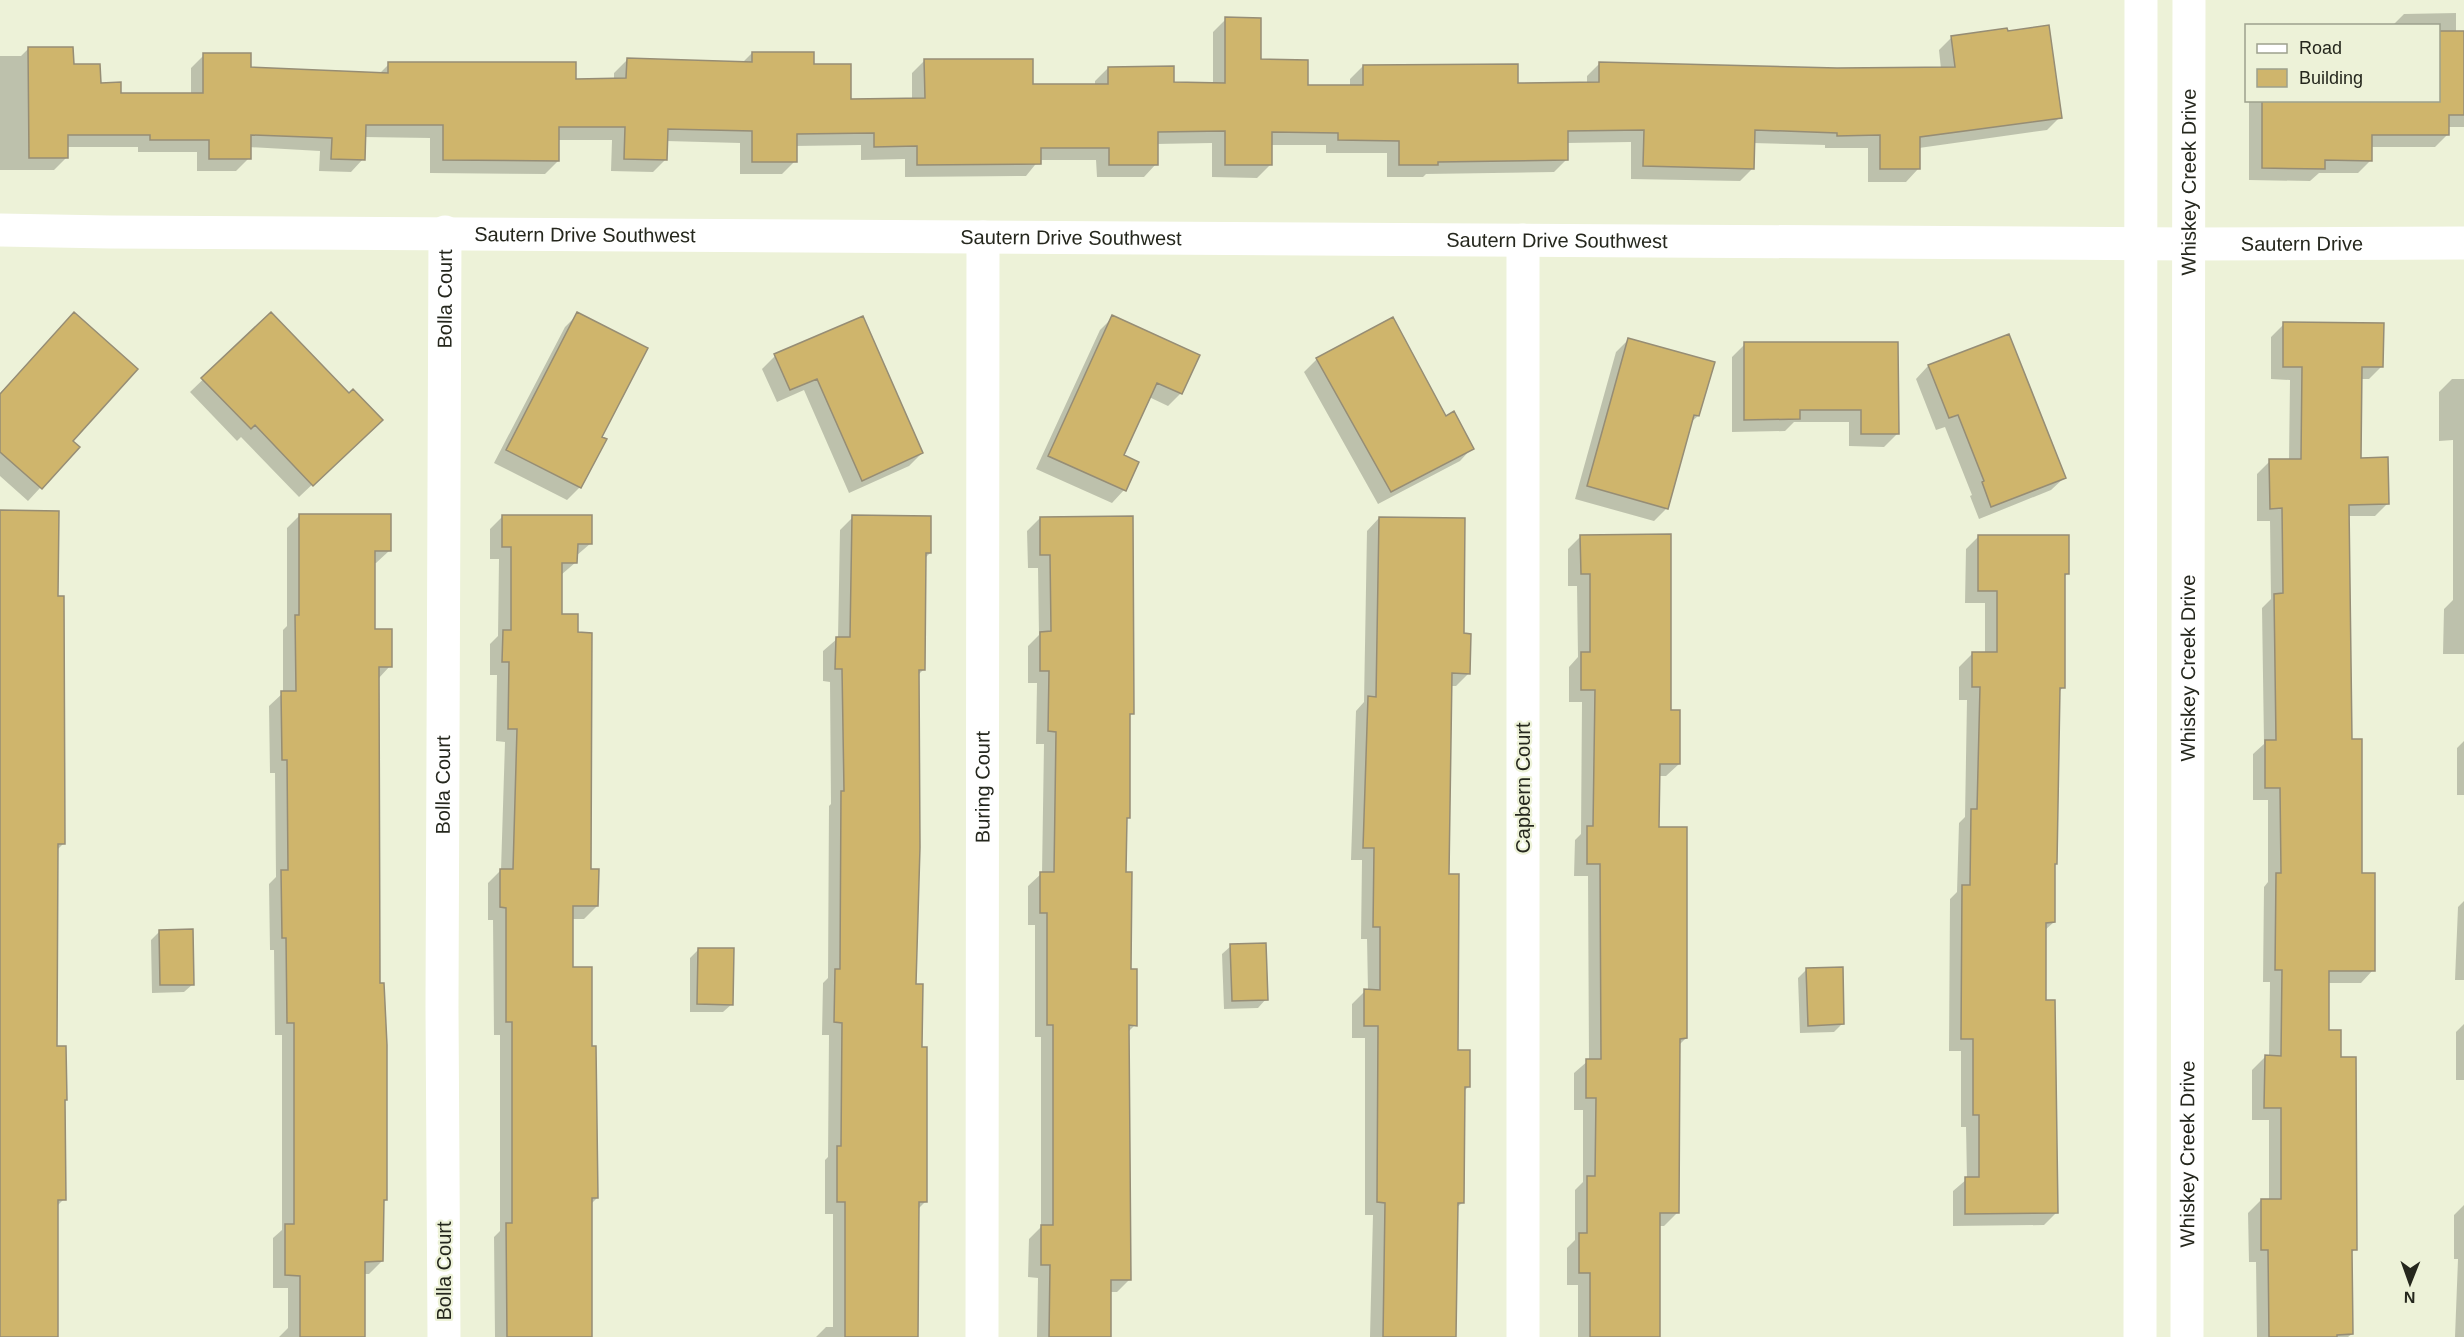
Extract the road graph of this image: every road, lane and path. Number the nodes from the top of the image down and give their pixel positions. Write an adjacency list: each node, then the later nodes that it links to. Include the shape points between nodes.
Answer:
1 (2141, 0): 7 (street)
2 (2189, 0): 9 (street, Whiskey Creek Drive)
3 (0, 230): 4 (street, Sautern Drive Southwest)
4 (445, 232): 5 (street, Sautern Drive Southwest); 10 (street, Bolla Court)
5 (983, 237): 6 (street, Sautern Drive Southwest); 11 (street, Buring Court)
6 (1523, 240): 7 (street, Sautern Drive Southwest); 12 (street, Capbern Court)
7 (2141, 243): 9 (street, Sautern Drive); 13 (street)
8 (2464, 243): 9 (street, Sautern Drive)
9 (2190, 244): 14 (street, Whiskey Creek Drive)
10 (444, 1337)
11 (982, 1337)
12 (1522, 1337)
13 (2140, 1337)
14 (2187, 1337)

